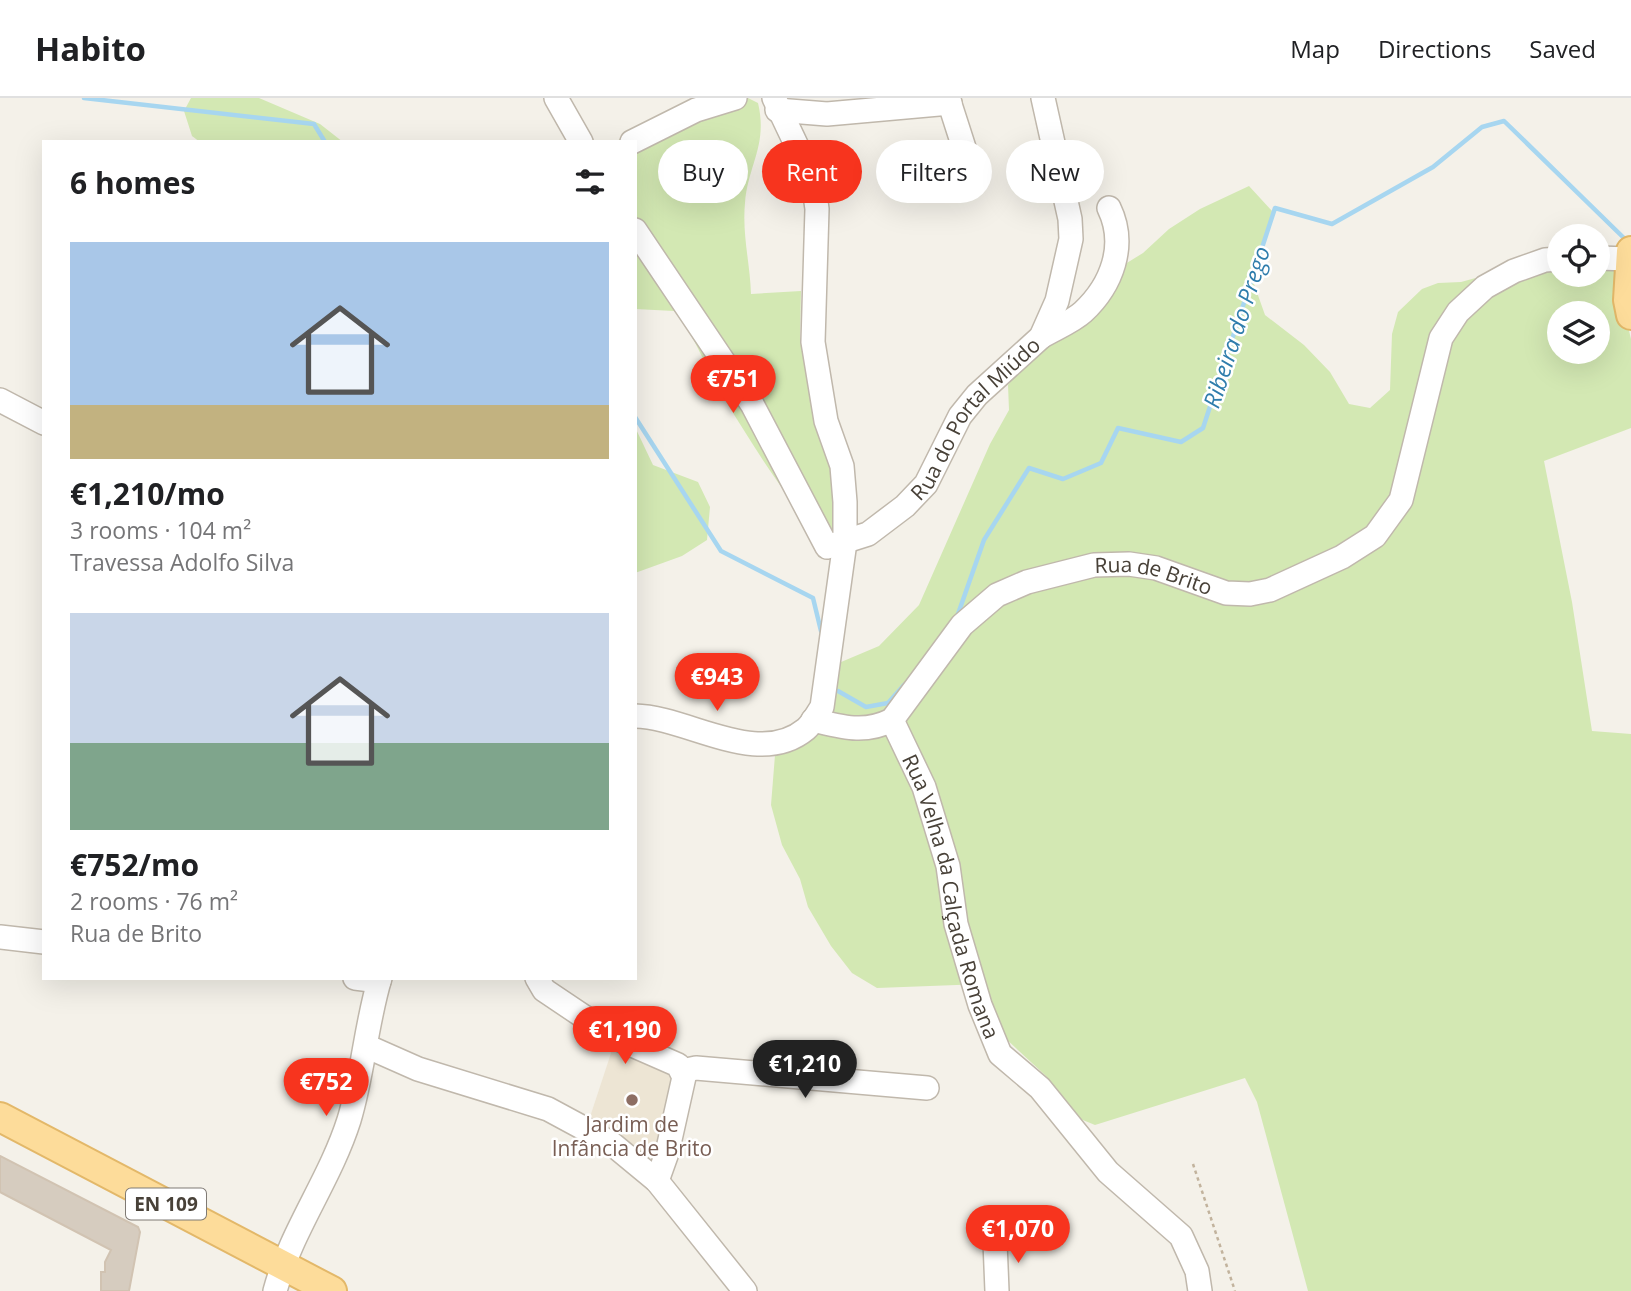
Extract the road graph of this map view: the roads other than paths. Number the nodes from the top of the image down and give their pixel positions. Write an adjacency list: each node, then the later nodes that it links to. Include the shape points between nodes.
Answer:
1 (556, 98): 7 (street)
2 (735, 98): 5 (street)
3 (1043, 98): 16 (street, Rua do Portal Miúdo, via 1071,239 1057,301)
4 (948, 100): 6 (street, via 827,114); 9 (street)
5 (693, 104): 8 (street)
6 (775, 104): 19 (street, via 813,180 817,209 813,342 826,421 842,466)
7 (580, 140)
8 (635, 140)
9 (961, 140)
10 (1109, 208): 16 (street, via 1117,246 1106,282 1081,314)
11 (637, 233): 19 (street, via 752,404 827,547)
12 (1630, 255): 13 (street); 15 (main road)
13 (1610, 257)
14 (1547, 260): 22 (street, Rua de Brito, via 1485,287 1458,312 1441,338 1401,500 1375,536 1330,563 1250,594 1226,593 1156,568 1129,564 1094,565 1027,582 997,596 962,625)
15 (1631, 315)
16 (1041, 337): 19 (street, Rua do Portal Miúdo, via 976,395 960,416 926,484 905,506 868,534)
17 (0, 400): 18 (street)
18 (42, 422)
19 (845, 542): 21 (street, via 822,707)
20 (637, 716): 21 (street, via 755,744 787,740)
21 (813, 720): 22 (street, via 851,730 875,728)
22 (892, 720): 37 (street, Rua Velha da Calçada Romana, via 924,787 948,866 956,925 1000,1054 1040,1088 1108,1172 1181,1236 1197,1271)
23 (0, 937): 24 (street)
24 (42, 942)
25 (379, 980): 27 (street)
26 (538, 980): 28 (street, via 544,989 614,1037 678,1065)
27 (366, 1046): 31 (street, via 418,1069 548,1109 611,1143); 33 (street, via 349,1119 327,1178)
28 (682, 1071): 29 (street, via 696,1068); 31 (street, via 667,1153)
29 (926, 1088)
30 (0, 1117): 33 (main road, EN 109)
31 (657, 1181): 35 (street)
32 (995, 1241): 36 (street)
33 (278, 1278): 34 (main road, EN 109)
34 (332, 1291)
35 (746, 1291)
36 (997, 1291)
37 (1200, 1291)

